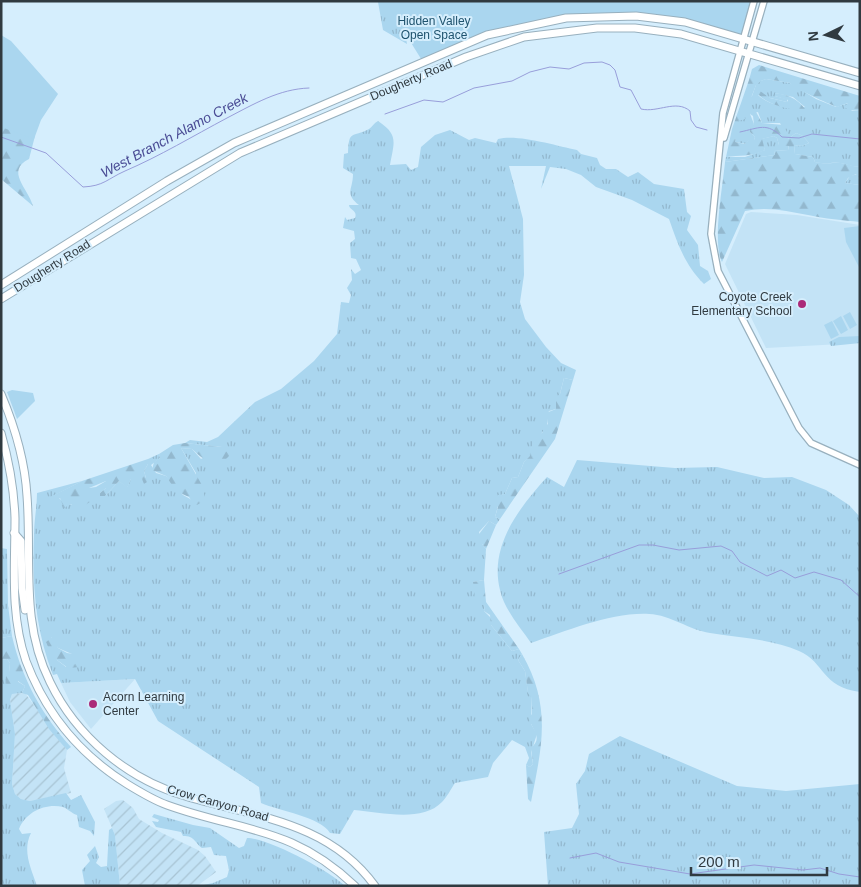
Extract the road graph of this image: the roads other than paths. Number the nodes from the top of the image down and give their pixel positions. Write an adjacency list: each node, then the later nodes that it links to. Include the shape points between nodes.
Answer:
1 (754, 1): 3 (street)
2 (764, 1): 4 (street)
3 (744, 39): 4 (main road, Dougherty Road); 5 (street); 10 (main road, Dougherty Road, via 685,22 636,16 566,18 487,35 234,143)
4 (752, 42): 6 (street); 7 (main road, Dougherty Road)
5 (740, 50): 6 (main road, Dougherty Road); 9 (street, via 723,113); 11 (main road, Dougherty Road, via 681,34 635,28 566,30 490,47 240,153)
6 (749, 53): 8 (main road, Dougherty Road); 9 (street)
7 (860, 73)
8 (860, 86)
9 (720, 154): 14 (street, via 712,234 718,271 804,436 811,443)
10 (1, 285)
11 (1, 299)
12 (1, 394): 16 (main road, Crow Canyon Road, via 20,449 25,476)
13 (1, 433): 15 (main road, Crow Canyon Road, via 12,479)
14 (860, 465)
15 (14, 534): 16 (main road, via 21,541 22,588); 17 (main road, Crow Canyon Road, via 16,614 26,660 46,706 81,750 152,799 290,841 334,866)
16 (30, 622): 18 (main road, Crow Canyon Road, via 43,668 57,695 78,726 103,752 154,784 183,796 296,826 347,857)
17 (355, 886)
18 (375, 886)

